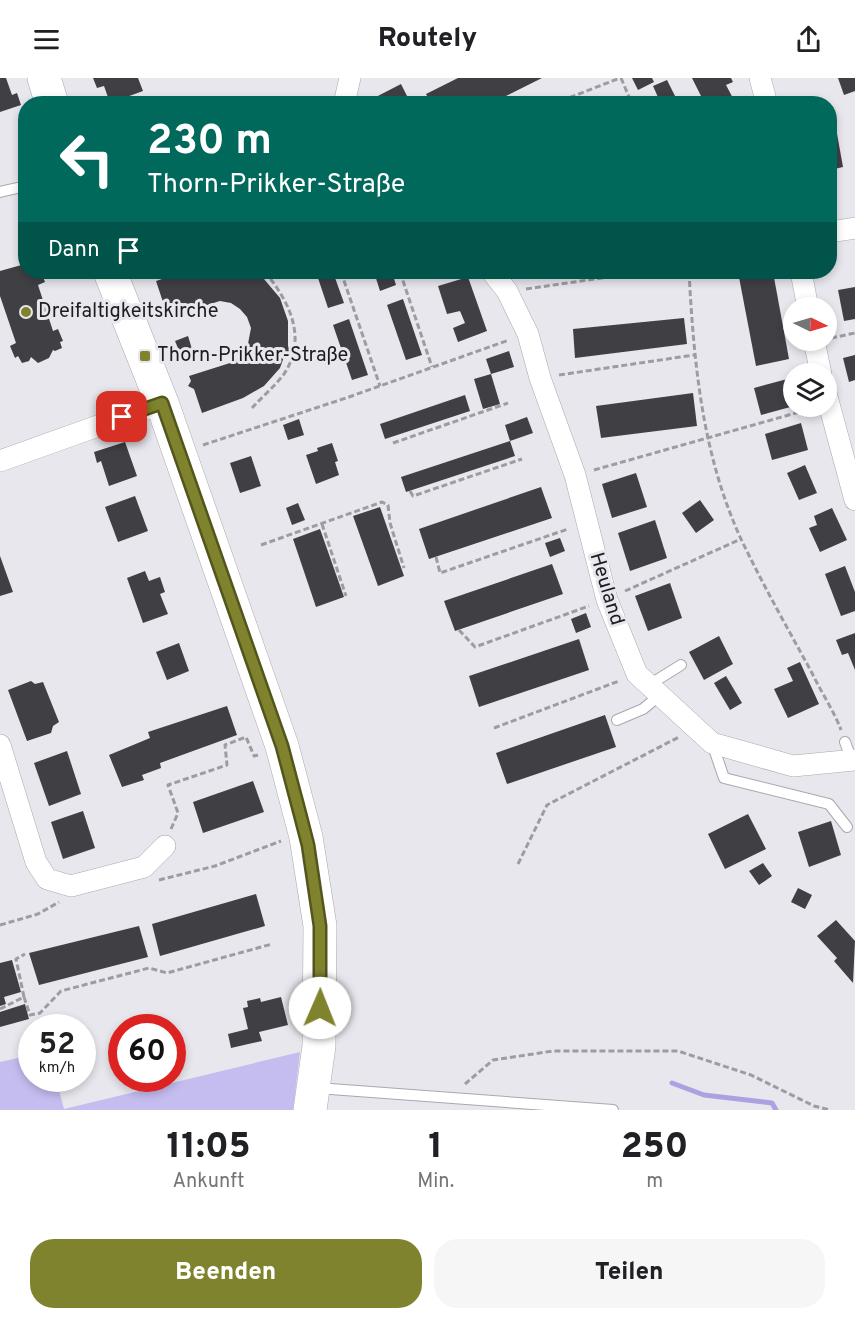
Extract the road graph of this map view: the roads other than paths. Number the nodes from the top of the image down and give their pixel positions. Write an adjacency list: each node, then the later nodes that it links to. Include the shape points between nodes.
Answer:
1 (44, 78): 4 (main road)
2 (350, 78): 5 (street)
3 (760, 78): 6 (street)
4 (50, 96)
5 (347, 96)
6 (765, 96)
7 (18, 188): 8 (lane)
8 (0, 192)
9 (855, 228): 10 (street)
10 (837, 231)
11 (113, 279): 15 (main road)
12 (498, 279): 20 (street, Heuland, via 528,334 575,475 607,600)
13 (802, 279): 14 (street)
14 (806, 297)
15 (162, 403): 17 (street); 27 (main road, via 282,746 308,845 320,926 321,990)
16 (833, 417): 18 (street)
17 (0, 461)
18 (855, 500)
19 (681, 665): 20 (lane)
20 (649, 685): 21 (lane, via 643,709); 22 (street, Heuland)
21 (617, 720)
22 (704, 736): 24 (street, Heuland, via 793,766); 25 (lane, via 724,778 829,804)
23 (0, 745): 26 (street, via 36,861 47,879 71,886 144,867)
24 (850, 754)
25 (847, 827)
26 (165, 846)
27 (312, 1099): 28 (lane, via 450,1098)
28 (613, 1110)

